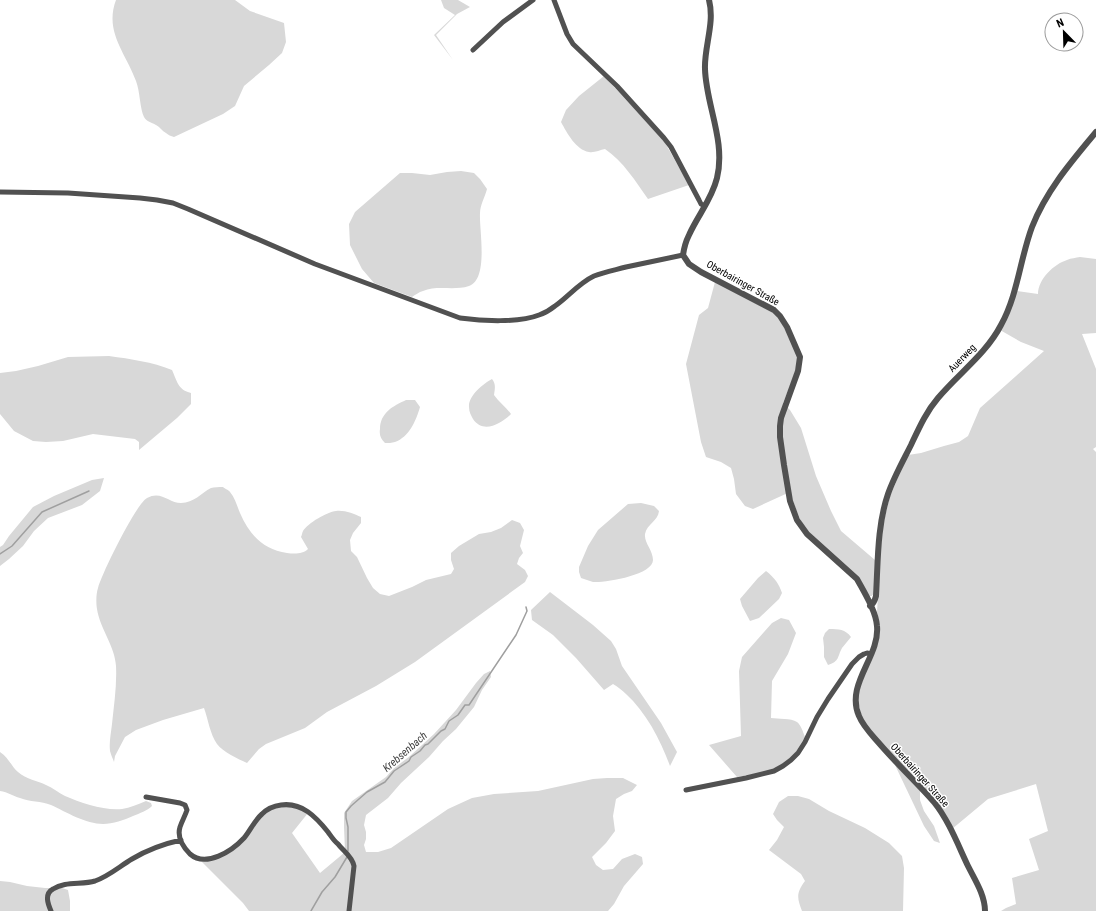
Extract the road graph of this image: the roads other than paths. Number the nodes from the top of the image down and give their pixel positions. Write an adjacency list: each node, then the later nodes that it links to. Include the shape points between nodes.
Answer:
1 (533, 0): 4 (street, via 503,22)
2 (554, 0): 7 (street, via 573,44 617,86 664,138 701,204)
3 (709, 0): 7 (street, via 711,10 705,73 719,160 717,178)
4 (473, 50)
5 (1096, 132): 9 (street, Auerweg, via 1057,181 1040,208 1028,240 1016,289 1001,326 987,346 943,392 921,424 889,493 882,516 876,596)
6 (0, 192): 8 (street, via 104,195 173,203 315,264 460,318 474,320 514,320 539,315 594,276)
7 (705, 206): 8 (street, via 690,234)
8 (683, 255): 9 (street, Oberbairinger Straße, via 689,264 701,272 774,310 787,327 800,357 780,426 790,500 804,530 857,579)
9 (870, 606): 10 (street, Oberbairinger Straße, via 877,630)
10 (871, 654): 11 (street, via 858,657 852,664 817,717 805,742 784,766 751,777); 16 (street, Oberbairinger Straße, via 857,687 856,704 859,716 868,731 942,815 976,880)
11 (686, 790)
12 (146, 798): 13 (street, via 185,805 187,810 179,834)
13 (181, 840): 14 (street, via 143,852 94,881 52,889 47,898); 15 (street, via 193,856 213,858 238,844 267,810 282,805 305,809 325,828 353,862)
14 (51, 911)
15 (349, 911)
16 (985, 911)

